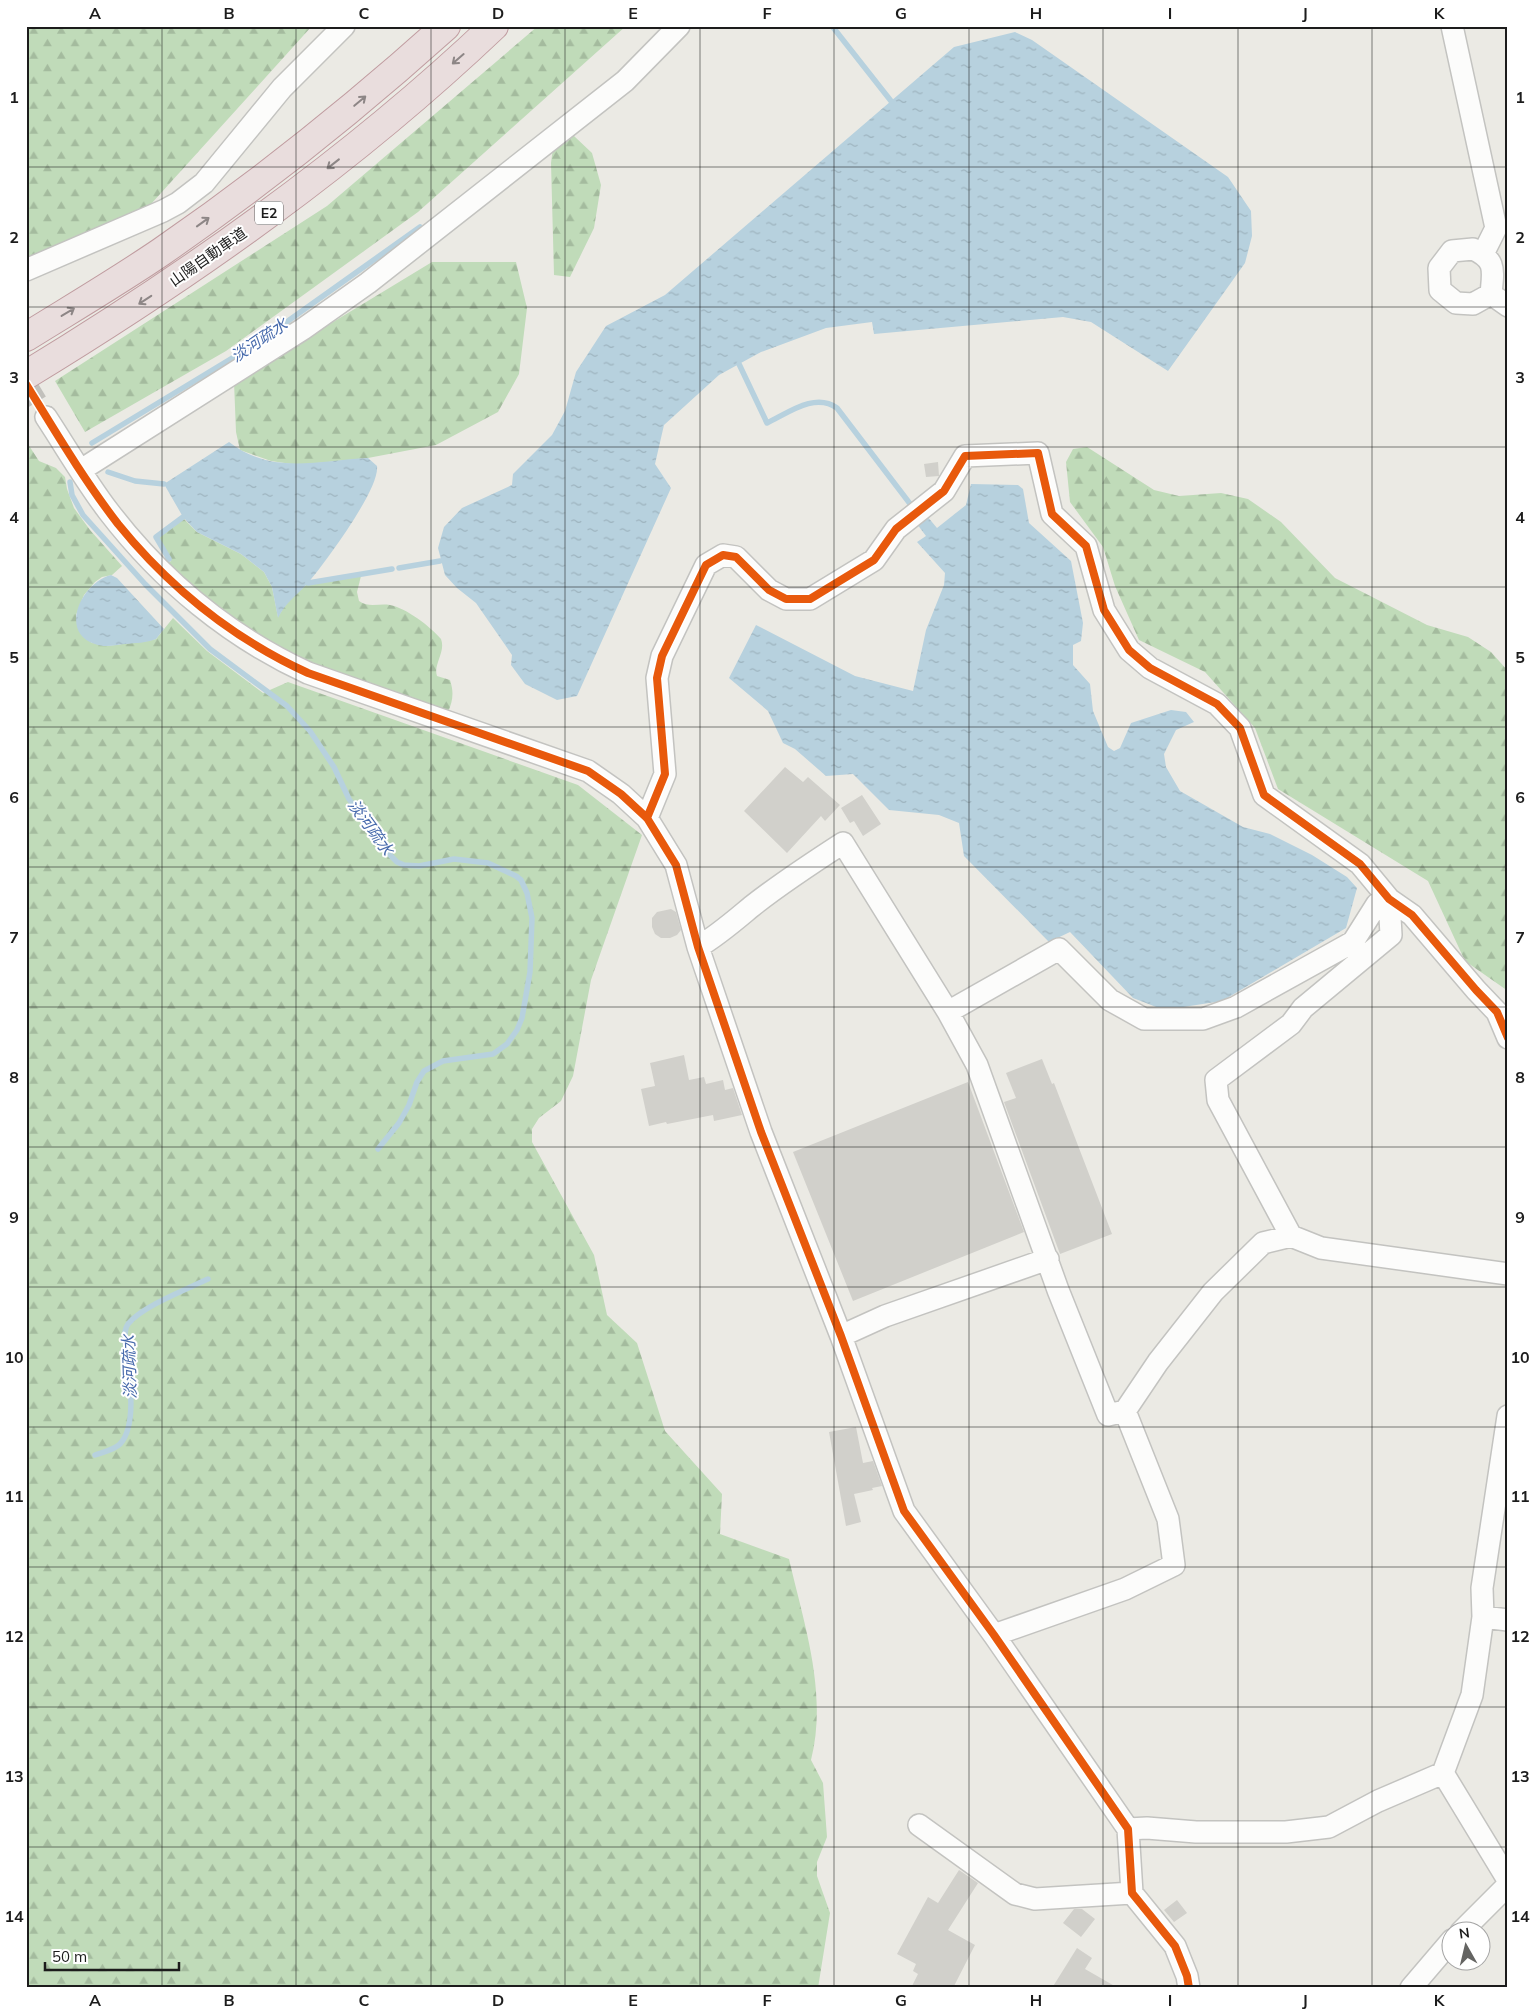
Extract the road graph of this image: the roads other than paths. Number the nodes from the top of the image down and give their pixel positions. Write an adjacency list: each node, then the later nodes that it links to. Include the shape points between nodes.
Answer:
1 (344, 26): 7 (street, via 286,83 204,183 189,195 163,211)
2 (446, 26): 9 (highway, 山陽自動車道 / E2, one-way to 2, via 144,263 217,212 337,120)
3 (494, 26): 10 (highway, 山陽自動車道 / E2, one-way to 10, via 364,140 237,237 104,328)
4 (679, 26): 12 (street, via 625,82 368,283 270,350)
5 (1452, 26): 6 (street, via 1496,228)
6 (1483, 254): 8 (street, via 1494,269); 8 (street, via 1473,249 1452,251 1439,268 1440,290 1456,304)
7 (26, 270)
8 (1499, 300)
9 (26, 337)
10 (26, 375)
11 (46, 417): 12 (street)
12 (81, 470): 13 (street, via 120,525 159,568 205,610 240,636 308,673 588,771 621,794)
13 (647, 818): 14 (street, via 665,774 657,678 662,656 706,565 723,555 736,557 769,590 786,599 810,599 874,560 896,529 944,491 965,456 1038,453 1052,514 1086,546 1104,610 1129,650 1150,668 1217,704 1240,728 1264,795 1360,864); 15 (street, via 676,865)
14 (1390, 899): 16 (street, via 1378,904 1353,942 1236,1007 1203,1019 1144,1019 1110,1000 1059,949); 17 (street, via 1412,915 1497,1012); 18 (street, via 1392,935 1303,1008 1292,1024 1216,1080 1218,1100)
15 (698, 947): 16 (street, via 794,875 843,843); 21 (street, via 761,1132)
16 (948, 1012): 19 (street, via 977,1065)
17 (1508, 1038)
18 (1291, 1236): 20 (street, via 1320,1248); 22 (street, via 1263,1243 1213,1292 1158,1362)
19 (1048, 1259): 21 (street, via 885,1316); 22 (street, via 1108,1415)
20 (1508, 1274)
21 (841, 1336): 26 (street, via 904,1512)
22 (1125, 1411): 26 (street, via 1168,1520 1174,1565 1125,1588)
23 (1508, 1416): 24 (street, via 1482,1588)
24 (1483, 1617): 25 (street); 27 (street, via 1472,1695)
25 (1508, 1620)
26 (994, 1635): 29 (street)
27 (1443, 1773): 29 (street, via 1378,1801 1329,1828 1276,1832); 30 (street)
28 (919, 1825): 32 (street, via 1015,1894 1035,1899)
29 (1128, 1829): 32 (street)
30 (1508, 1880)
31 (1508, 1885): 33 (street)
32 (1132, 1893): 35 (street, via 1175,1946)
33 (1471, 1922)
34 (1442, 1952): 36 (street)
35 (1189, 1988)
36 (1411, 1988)

